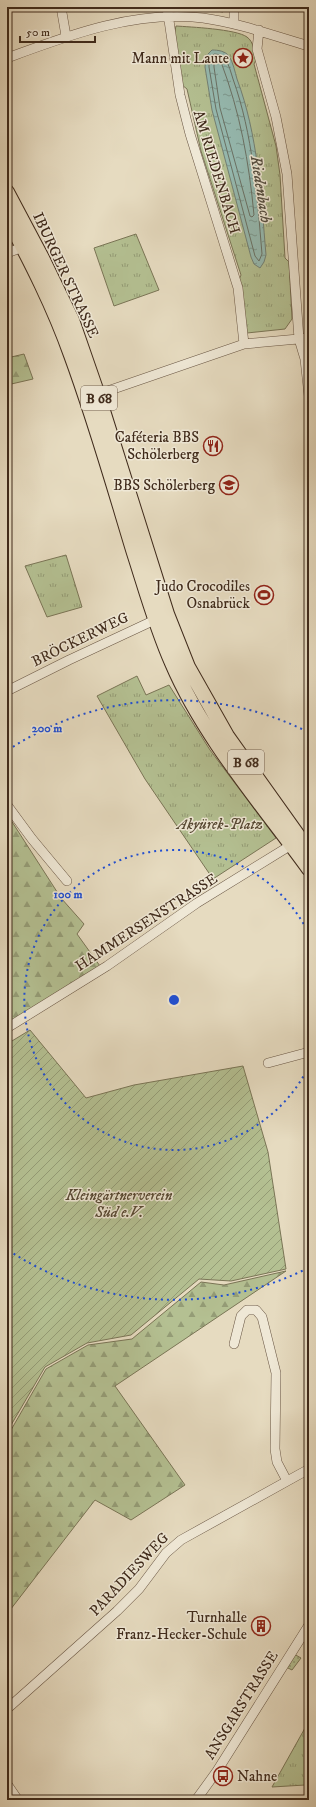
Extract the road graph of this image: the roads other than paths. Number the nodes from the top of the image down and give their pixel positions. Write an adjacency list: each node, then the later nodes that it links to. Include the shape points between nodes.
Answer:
1 (61, 7): 7 (street)
2 (167, 7): 4 (street, AM RIEDENBACH)
3 (234, 7): 5 (street)
4 (168, 17): 5 (street, via 201,18); 7 (street, via 120,23); 16 (street, AM RIEDENBACH, via 180,95 190,134 238,288)
5 (234, 24): 6 (street)
6 (259, 30): 8 (street); 15 (street, via 257,49 276,117 287,174)
7 (66, 36): 9 (street)
8 (309, 46)
9 (7, 58)
10 (7, 192): 18 (main road, IBURGER STRASSE / B 68, via 72,320)
11 (7, 217): 12 (main road, IBURGER STRASSE / B 68)
12 (23, 247): 13 (street); 18 (main road, IBURGER STRASSE / B 68)
13 (7, 253)
14 (309, 338): 15 (street)
15 (299, 339): 16 (street); 17 (street, via 305,359)
16 (244, 344): 18 (street)
17 (309, 396)
18 (92, 397): 19 (main road, IBURGER STRASSE / B 68)
19 (160, 617): 20 (street, BRÖCKERWEG); 22 (main road, IBURGER STRASSE / B 68, via 173,665 190,700 215,739)
20 (7, 691)
21 (7, 805): 25 (street)
22 (296, 842): 23 (main road, IBURGER STRASSE / B 68); 24 (main road, IBURGER STRASSE / B 68); 26 (street, HAMMERSENSTRASSE, via 197,903 107,966)
23 (309, 851)
24 (309, 869)
25 (66, 881)
26 (7, 1028)
27 (309, 1052): 28 (street)
28 (268, 1063)
29 (234, 1344): 31 (street, via 240,1316 247,1310 256,1310 262,1317 276,1373 275,1449 277,1462)
30 (309, 1469): 31 (street, PARADIESWEG)
31 (287, 1481): 33 (street, PARADIESWEG, via 181,1540 166,1553 139,1589)
32 (309, 1625): 36 (street, ANSGARSTRASSE, via 218,1771)
33 (7, 1708)
34 (7, 1784): 35 (street)
35 (18, 1800)
36 (196, 1800)

